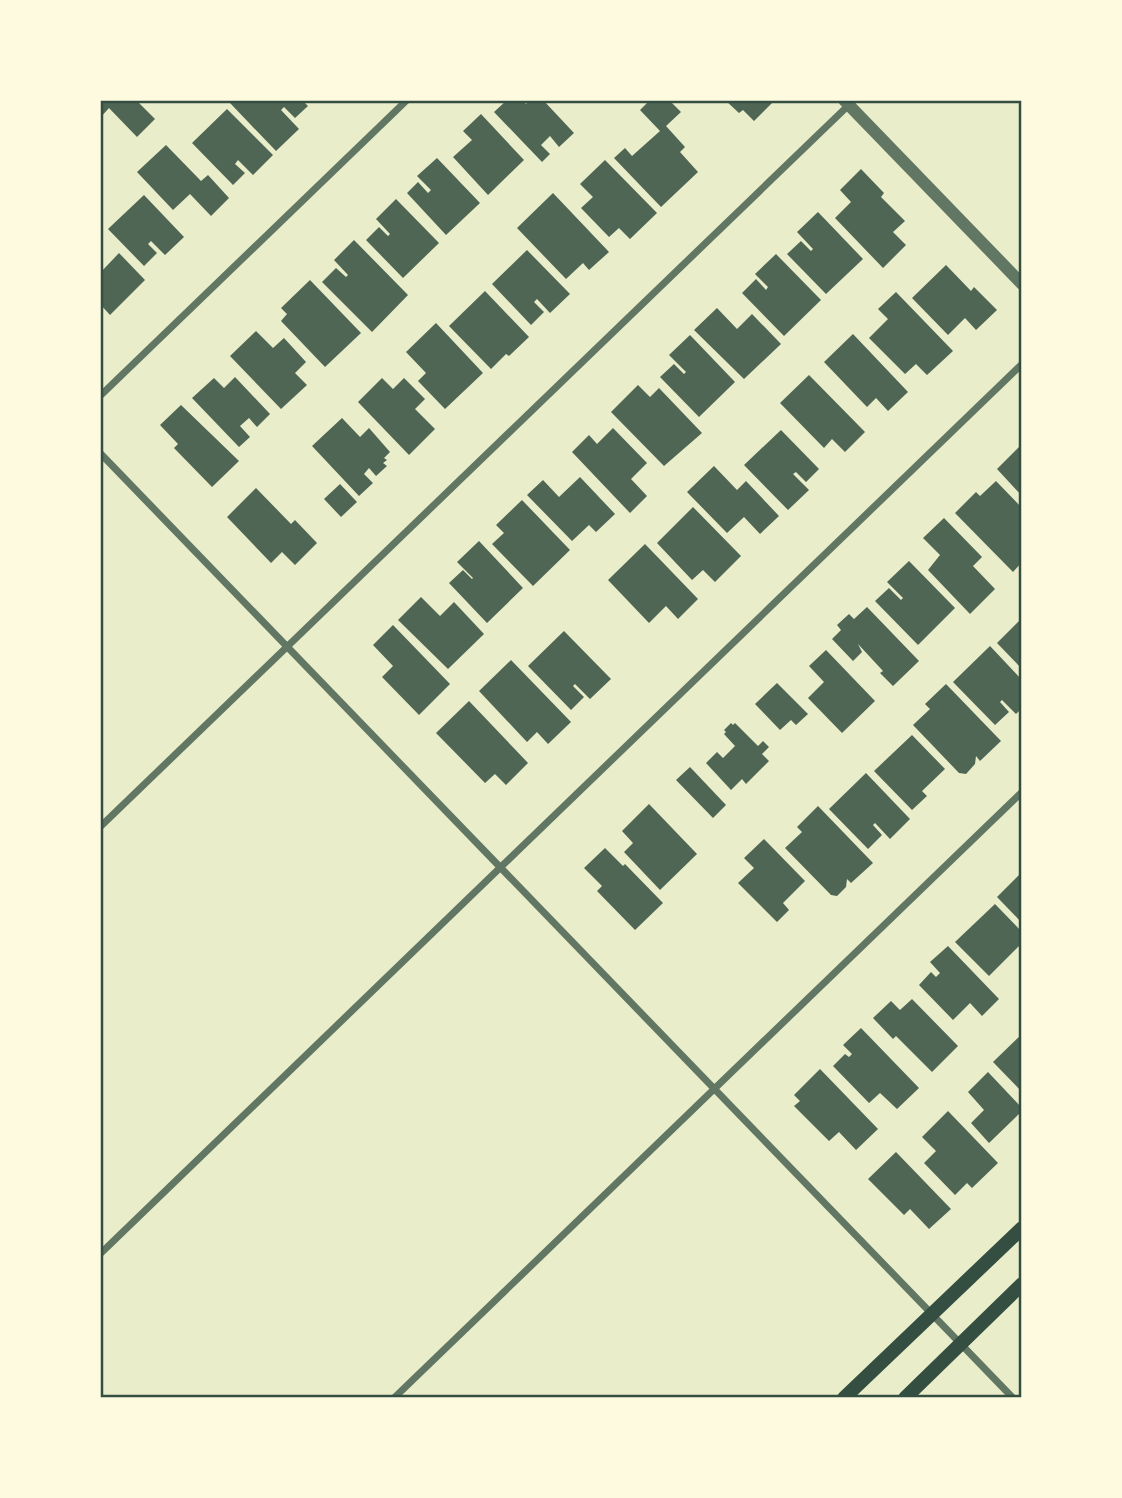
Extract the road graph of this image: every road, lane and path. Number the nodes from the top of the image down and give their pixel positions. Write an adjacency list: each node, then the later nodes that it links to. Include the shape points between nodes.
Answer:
1 (407, 100): 5 (street)
2 (849, 101): 3 (street); 7 (street)
3 (1022, 284)
4 (1022, 364): 10 (street)
5 (100, 396)
6 (100, 453): 7 (street)
7 (287, 647): 9 (street); 10 (street)
8 (1022, 792): 11 (street)
9 (100, 827)
10 (500, 868): 11 (street); 13 (street)
11 (714, 1089): 15 (street); 17 (street)
12 (1022, 1228): 15 (main road)
13 (100, 1254)
14 (1022, 1284): 16 (main road)
15 (932, 1315): 16 (street); 18 (main road)
16 (961, 1344): 19 (main road); 20 (street)
17 (394, 1398)
18 (844, 1398)
19 (905, 1398)
20 (1013, 1398)

